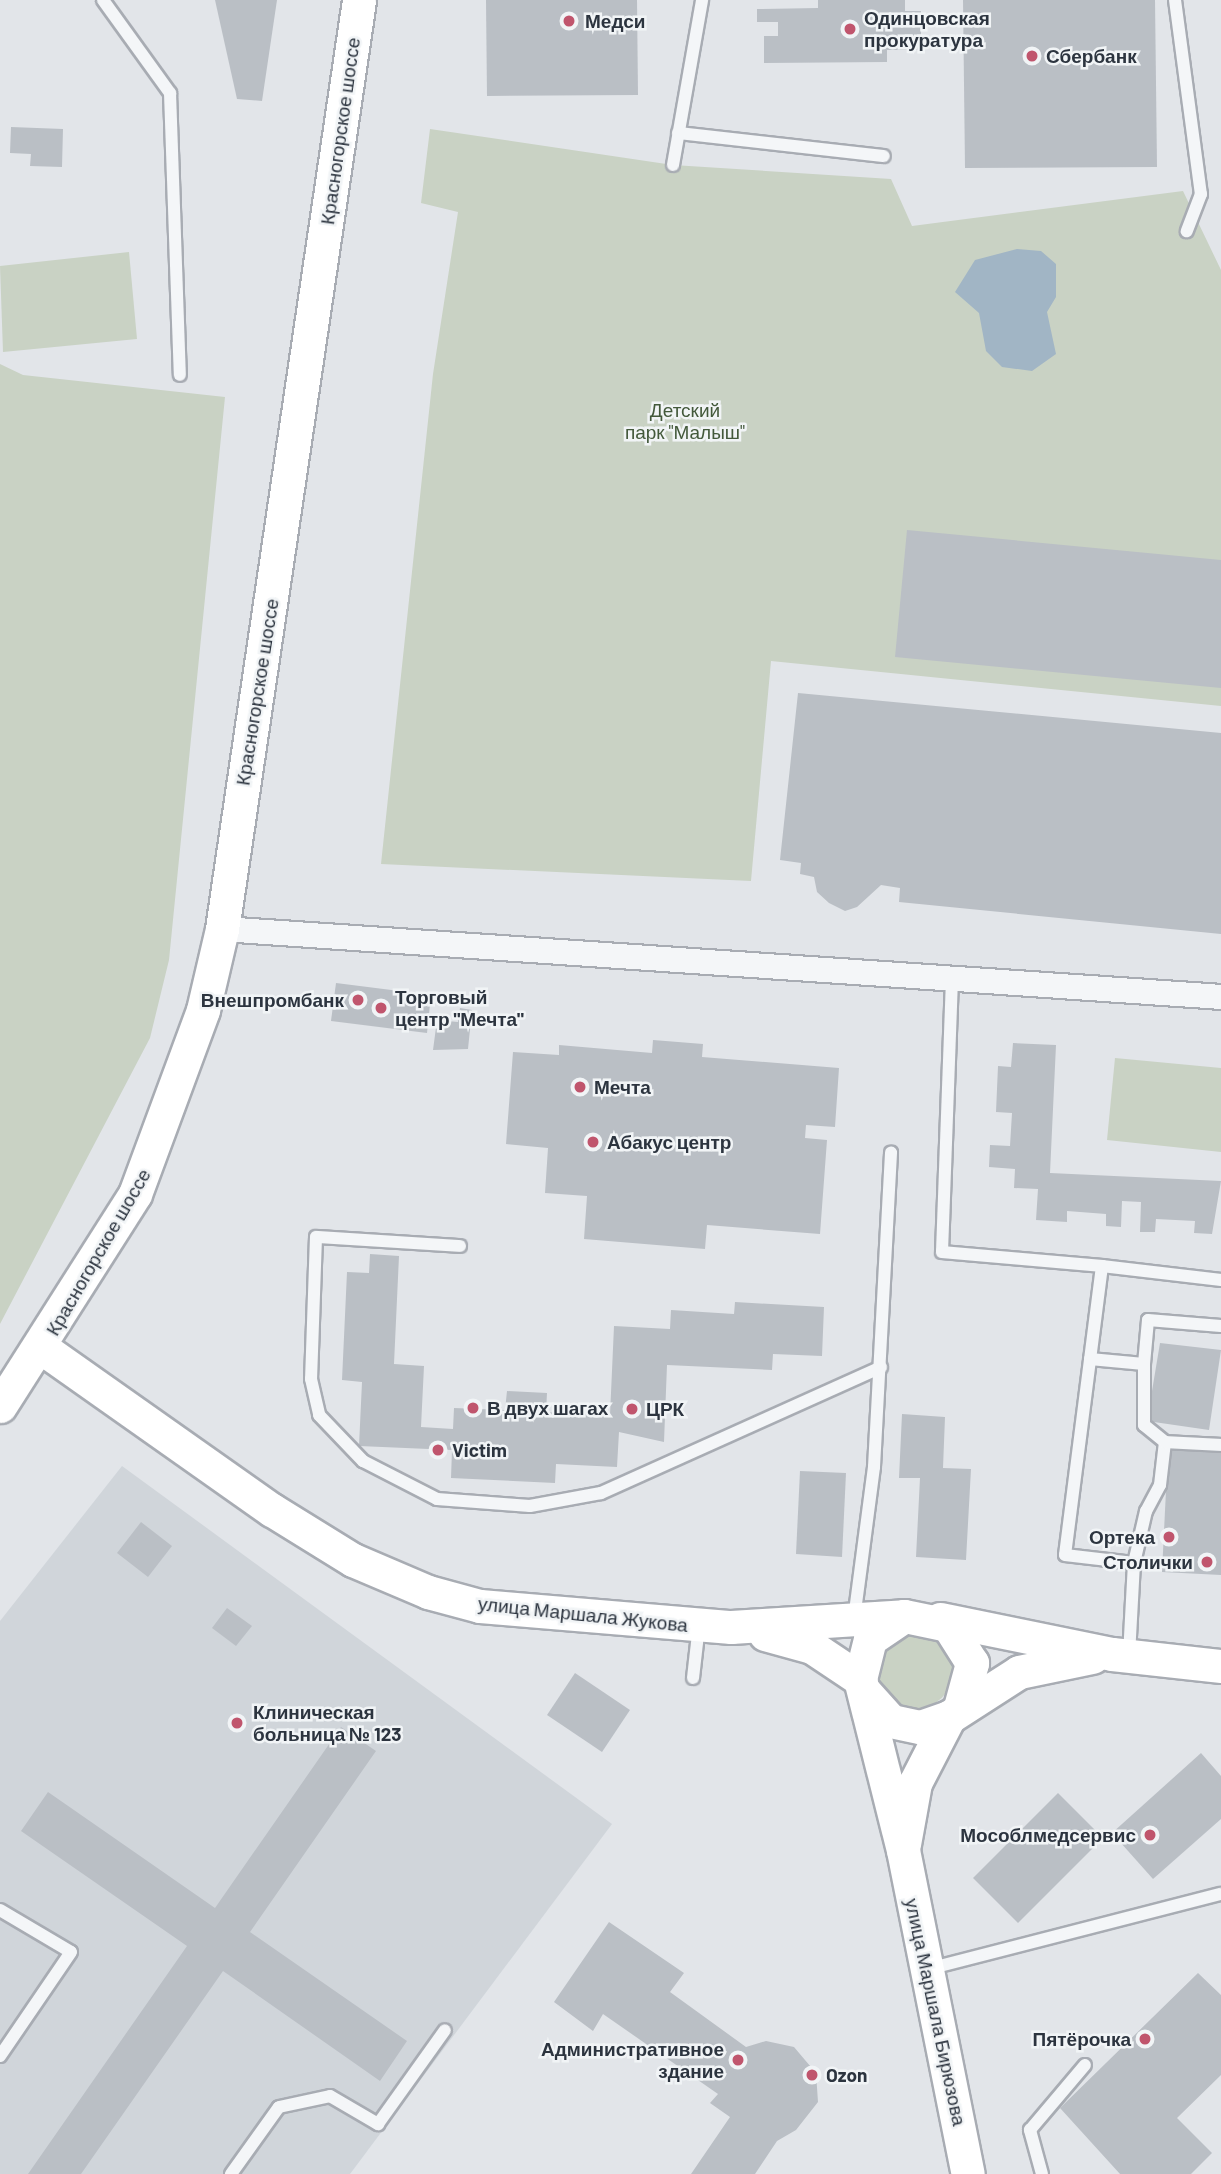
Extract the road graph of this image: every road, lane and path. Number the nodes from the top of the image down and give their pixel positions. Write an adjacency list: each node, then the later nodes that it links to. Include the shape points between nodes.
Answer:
1 (103, 0): 9 (lane, via 170,93)
2 (359, 0): 10 (street, Красногорское шоссе)
3 (702, 0): 5 (lane)
4 (1175, 0): 8 (lane, via 1201,194)
5 (678, 133): 6 (lane); 7 (lane)
6 (884, 156)
7 (673, 165)
8 (1187, 231)
9 (180, 375)
10 (222, 929): 11 (street); 18 (street, Красногорское шоссе, via 203,1010 157,1145 108,1242)
11 (952, 979): 12 (street); 15 (lane, via 942,1252)
12 (1221, 998)
13 (891, 1152): 21 (lane)
14 (460, 1246): 21 (lane, via 316,1237 311,1378 319,1415 363,1461 436,1499 530,1506 601,1493)
15 (1102, 1266): 16 (lane); 19 (lane)
16 (1221, 1280)
17 (1221, 1326): 20 (lane, via 1148,1320)
18 (42, 1348): 22 (street, Красногорское шоссе); 28 (street, улица Маршала Жукова, via 272,1510 352,1560 480,1606)
19 (1090, 1359): 20 (lane); 25 (lane, via 1065,1555)
20 (1144, 1364): 23 (lane, via 1144,1425)
21 (881, 1367): 27 (lane)
22 (0, 1406)
23 (1165, 1442): 24 (lane); 25 (lane, via 1160,1485 1146,1511)
24 (1221, 1445)
25 (1134, 1563): 30 (lane)
26 (919, 1617): 27 (street, улица Маршала Жукова); 30 (street, улица Маршала Жукова); 33 (street, via 870,1639); 34 (street, via 968,1648 972,1678)
27 (854, 1619): 29 (street, улица Маршала Жукова)
28 (699, 1625): 29 (street, улица Маршала Жукова); 32 (lane)
29 (731, 1627): 33 (street, via 812,1647)
30 (1121, 1655): 31 (street, улица Маршала Жукова); 34 (street, via 1019,1672)
31 (1221, 1666)
32 (693, 1678)
33 (861, 1683): 34 (street, via 878,1712 905,1726); 35 (street, улица Маршала Бирюзова)
34 (954, 1712): 35 (street, via 915,1783)
35 (903, 1850): 38 (street, улица Маршала Бирюзова)
36 (1221, 1894): 38 (lane)
37 (0, 1910): 40 (lane, via 71,1952)
38 (928, 1969): 43 (street, улица Маршала Бирюзова)
39 (445, 2031): 42 (lane, via 378,2124 330,2096 279,2107)
40 (0, 2056)
41 (1085, 2065): 44 (lane, via 1030,2130)
42 (231, 2174)
43 (968, 2174)
44 (1042, 2174)

